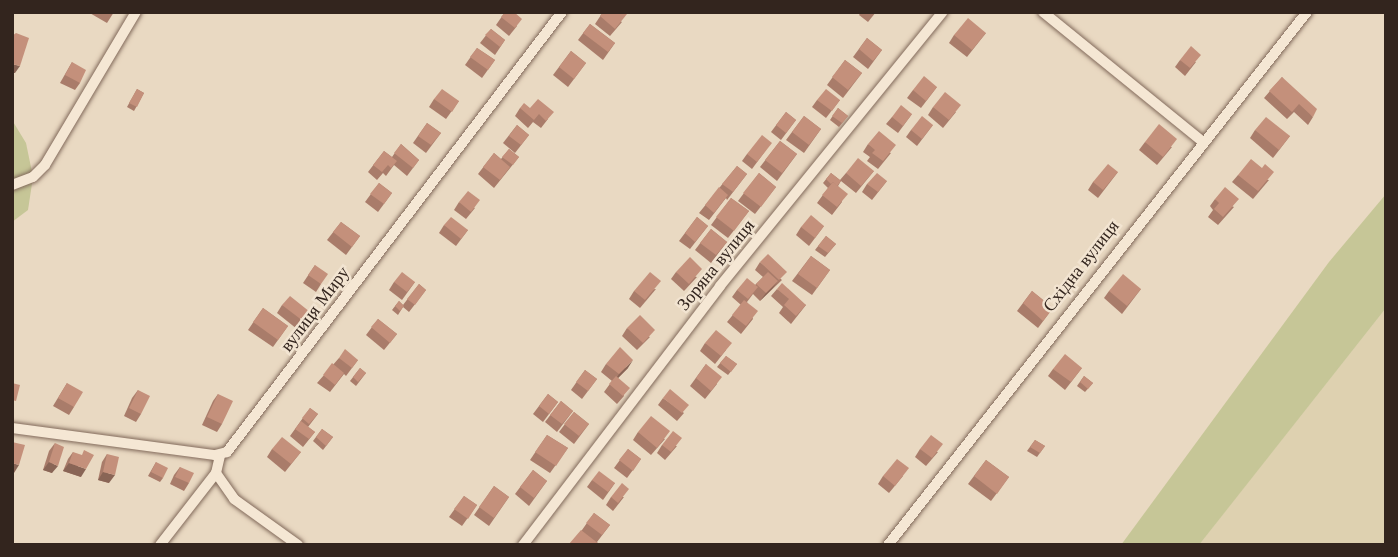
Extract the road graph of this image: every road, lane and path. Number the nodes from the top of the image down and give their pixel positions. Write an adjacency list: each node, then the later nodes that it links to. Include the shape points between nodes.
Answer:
1 (136, 12): 7 (street, via 45,165 33,177)
2 (562, 12): 9 (street, вулиця Миру, via 234,444)
3 (943, 12): 13 (street, Зоряна вулиця, via 720,286)
4 (1043, 12): 6 (street)
5 (1307, 12): 6 (street, Східна вулиця)
6 (1202, 141): 14 (street, Східна вулиця)
7 (12, 185)
8 (12, 428): 9 (street)
9 (220, 455): 10 (street)
10 (216, 473): 11 (street); 12 (street, via 234,499)
11 (160, 545)
12 (298, 545)
13 (523, 545)
14 (888, 545)

